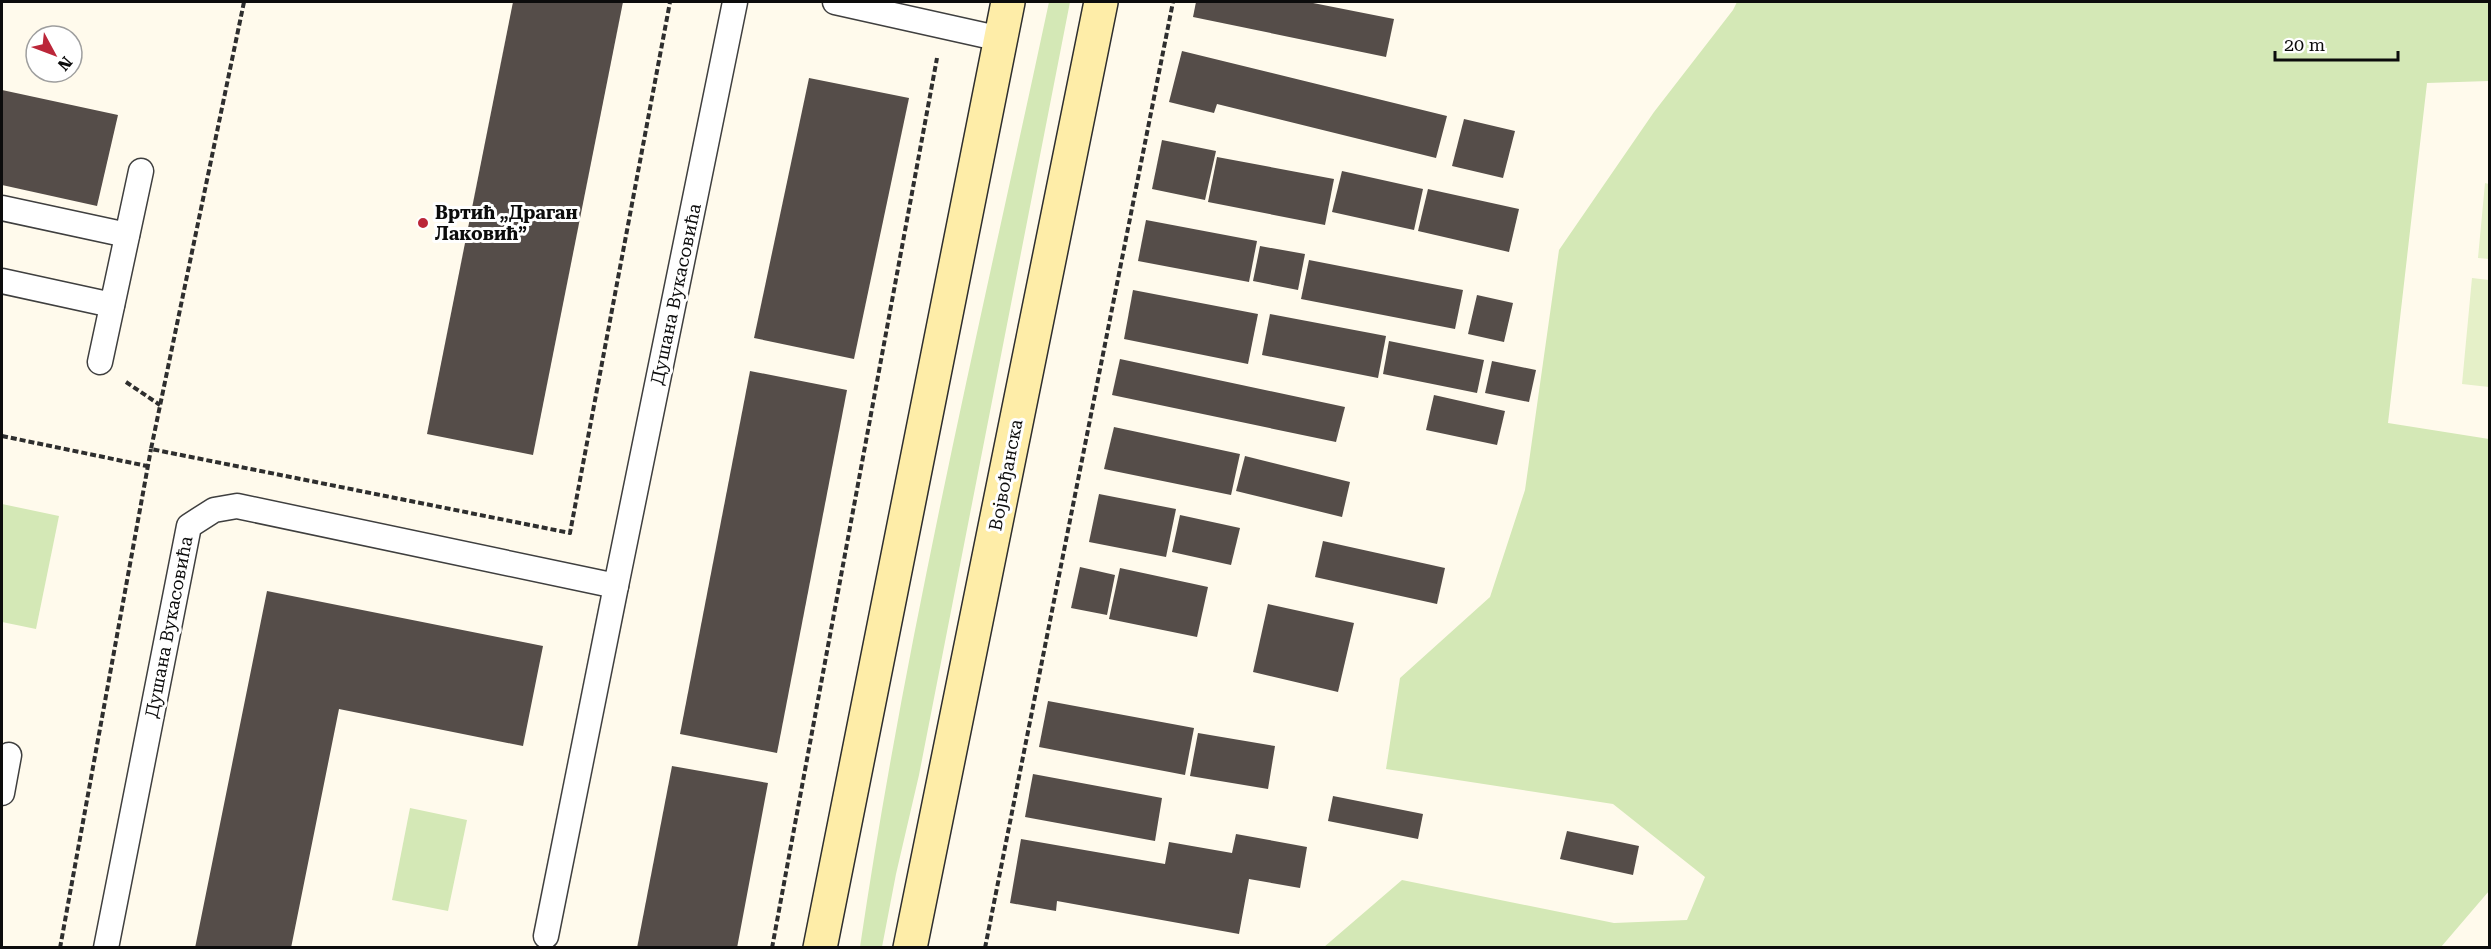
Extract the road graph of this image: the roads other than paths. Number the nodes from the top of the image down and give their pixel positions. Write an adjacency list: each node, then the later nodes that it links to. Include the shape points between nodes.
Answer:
1 (735, 2): 12 (lane, Душана Вукасовића)
2 (835, 2): 5 (lane)
3 (1008, 2): 5 (main road)
4 (1101, 2): 18 (main road, Војвођанска)
5 (1001, 39): 17 (main road)
6 (141, 171): 8 (lane)
7 (2, 208): 8 (lane)
8 (127, 235): 10 (lane)
9 (2, 281): 10 (lane)
10 (112, 305): 11 (lane)
11 (100, 362)
12 (616, 586): 15 (lane, Душана Вукасовића); 16 (lane, Душана Вукасовића, via 237,506 214,510 189,526)
13 (9, 755): 14 (lane)
14 (2, 793)
15 (546, 936)
16 (106, 948)
17 (820, 948)
18 (910, 948)

